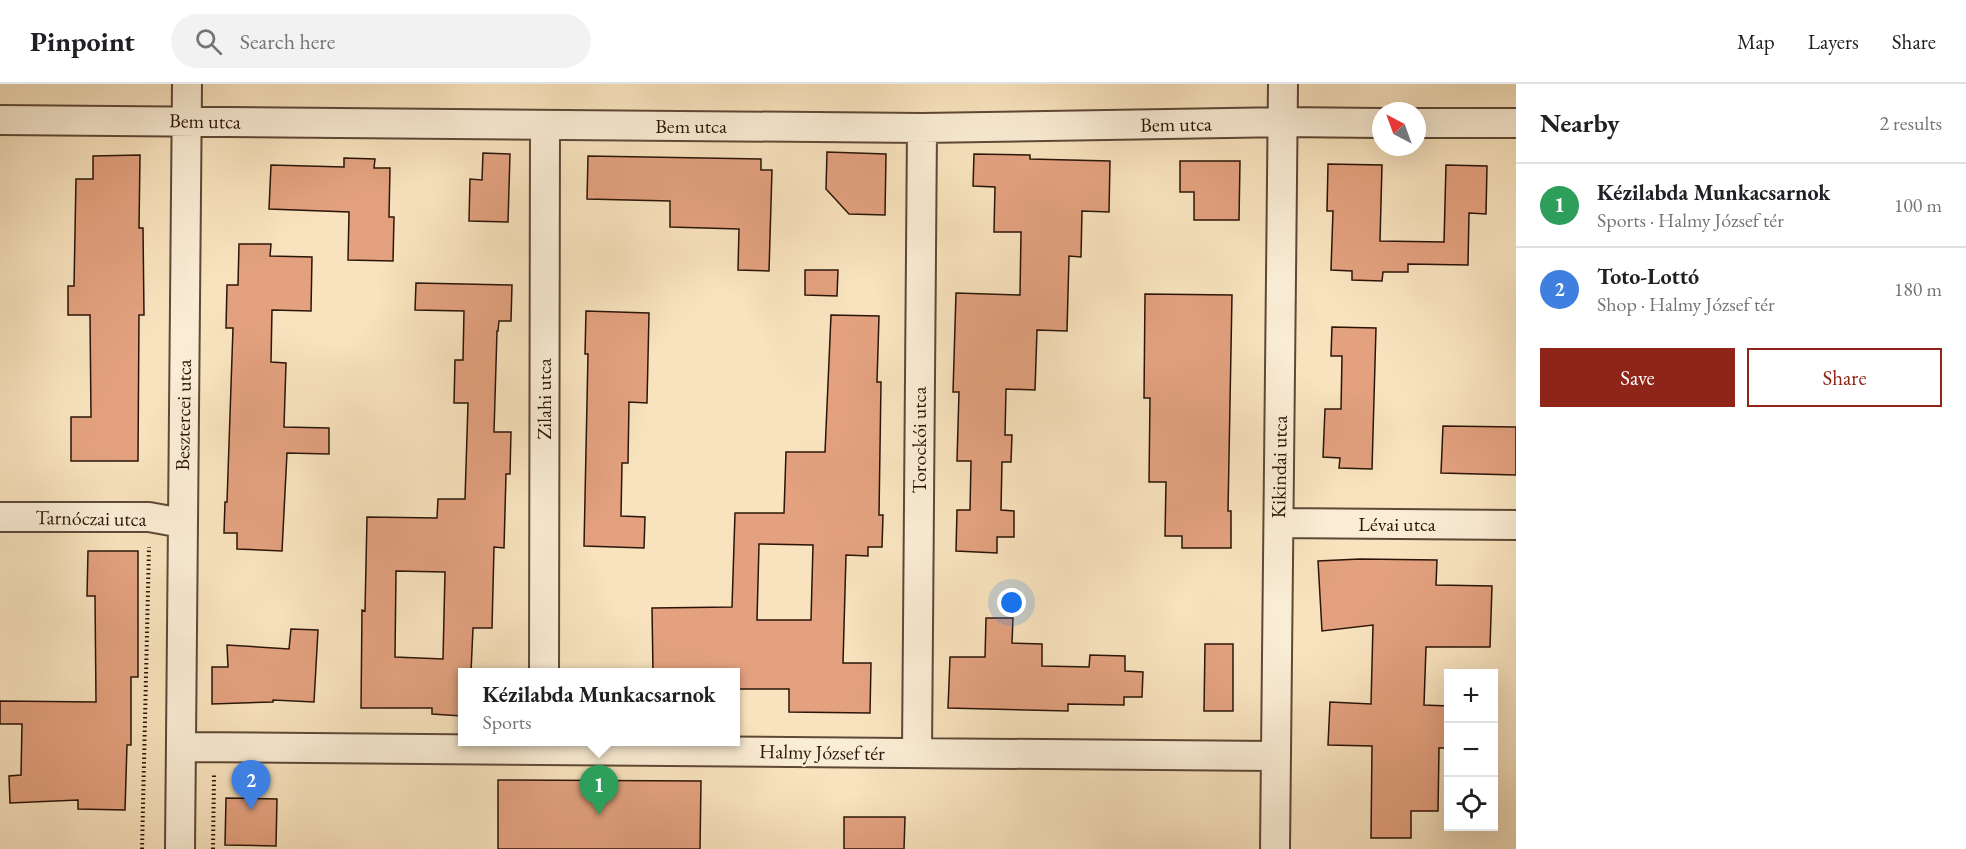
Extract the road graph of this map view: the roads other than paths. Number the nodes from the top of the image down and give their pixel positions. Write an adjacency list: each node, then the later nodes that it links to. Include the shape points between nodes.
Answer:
1 (187, 84): 4 (street, Besztercei utca)
2 (1283, 84): 5 (street, Kikindai utca)
3 (0, 120): 4 (street, Bem utca)
4 (186, 121): 9 (street, Bem utca); 12 (street, Besztercei utca)
5 (1283, 122): 6 (street, Bem utca); 10 (street, Bem utca); 13 (street, Kikindai utca)
6 (1372, 123)
7 (1426, 123): 8 (street)
8 (1516, 123)
9 (545, 125): 10 (street, Bem utca); 15 (street, Zilahi utca)
10 (922, 128): 18 (street, Torockói utca)
11 (0, 517): 12 (street, Tarnóczai utca, via 149,517)
12 (182, 523): 17 (street, Besztercei utca)
13 (1279, 523): 14 (street, Lévai utca); 19 (street, Kikindai utca)
14 (1516, 525)
15 (544, 668)
16 (543, 746): 17 (street, Halmy József tér); 18 (street, Halmy József tér)
17 (181, 747): 20 (street)
18 (917, 753): 19 (street, Halmy József tér)
19 (1276, 756): 21 (street, Kikindai utca)
20 (180, 849)
21 (1275, 849)

